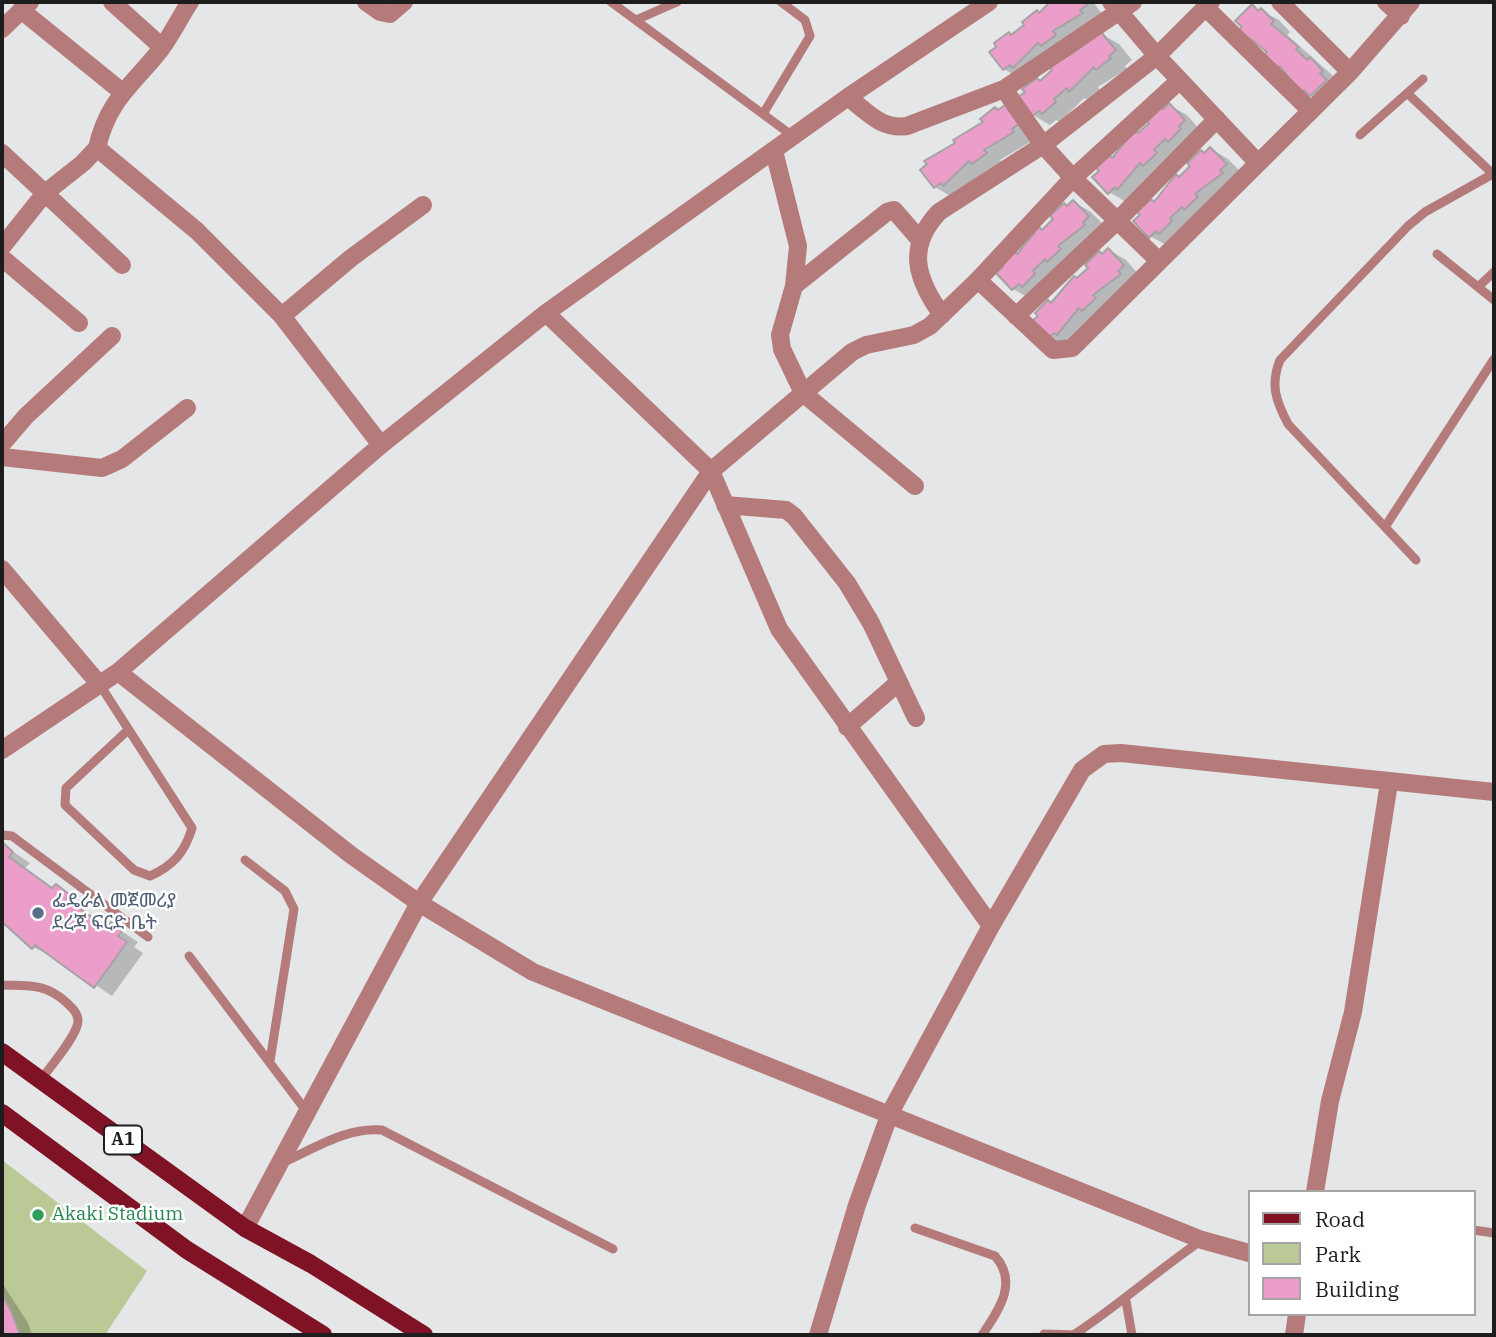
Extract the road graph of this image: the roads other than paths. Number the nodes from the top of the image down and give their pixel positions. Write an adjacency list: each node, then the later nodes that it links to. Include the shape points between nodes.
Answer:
1 (112, 2): 17 (street)
2 (190, 2): 17 (street)
3 (366, 2): 4 (street, via 390,13)
4 (404, 2)
5 (611, 2): 15 (lane)
6 (677, 2): 15 (lane)
7 (781, 2): 27 (lane, via 805,20 810,36)
8 (989, 2): 25 (street)
9 (1279, 2): 19 (street)
10 (1386, 2): 14 (street)
11 (1121, 5): 18 (street); 22 (street)
12 (1209, 5): 18 (street); 26 (street)
13 (26, 6): 16 (street); 23 (street)
14 (1406, 9): 19 (street)
15 (636, 20): 27 (lane)
16 (2, 29)
17 (162, 47): 23 (street)
18 (1157, 56): 21 (street); 31 (street)
19 (1350, 72): 26 (street)
20 (1423, 79): 24 (lane)
21 (1180, 80): 28 (street); 37 (street)
22 (1004, 89): 25 (street, via 894,128); 31 (street)
23 (121, 91): 32 (street, via 102,125)
24 (1407, 93): 29 (lane); 36 (lane)
25 (848, 97): 30 (street)
26 (1311, 111): 35 (street)
27 (762, 114): 30 (lane)
28 (1217, 119): 35 (street); 40 (street)
29 (1360, 135)
30 (794, 137): 33 (street)
31 (1043, 145): 37 (street); 41 (street, via 939,212)
32 (97, 148): 38 (street); 54 (street, via 197,232)
33 (774, 151): 49 (street, via 797,246); 52 (street)
34 (2, 153): 38 (street)
35 (1258, 163): 45 (street)
36 (1493, 175): 67 (lane, via 1408,226 1280,359 1272,378 1288,424)
37 (1073, 178): 40 (street); 48 (street)
38 (45, 193): 42 (street); 46 (street)
39 (424, 205): 54 (street)
40 (1116, 221): 45 (street); 55 (street)
41 (920, 240): 49 (street, via 900,215 887,212); 53 (street, via 920,280)
42 (2, 247)
43 (1437, 254): 50 (lane)
44 (2, 258): 56 (street)
45 (1158, 261): 55 (street, via 1072,348 1053,350)
46 (122, 265)
47 (1494, 272): 50 (lane)
48 (978, 280): 53 (street); 55 (street)
49 (794, 286): 59 (street, via 780,335)
50 (1478, 287): 51 (lane)
51 (1494, 300)
52 (546, 313): 62 (street); 64 (street)
53 (942, 314): 59 (street, via 914,335 859,348)
54 (282, 316): 62 (street)
55 (1016, 316)
56 (79, 323)
57 (112, 336): 61 (street)
58 (1494, 359): 67 (lane)
59 (803, 393): 64 (street); 65 (street)
60 (187, 408): 63 (street, via 122,459 102,468)
61 (2, 444)
62 (381, 445): 70 (street)
63 (2, 457)
64 (710, 471): 66 (street); 81 (street)
65 (915, 486)
66 (725, 505): 71 (street, via 786,510 794,516 847,583 872,623); 74 (street, via 779,629)
67 (1385, 527): 68 (lane)
68 (1416, 560)
69 (2, 569): 72 (street)
70 (118, 673): 72 (street); 81 (street)
71 (899, 682): 73 (street); 74 (street)
72 (100, 685): 75 (lane); 76 (street)
73 (916, 718)
74 (847, 727): 82 (street)
75 (128, 730): 75 (lane, via 66,788 63,797 65,805 134,870 150,876 186,849 192,828)
76 (2, 750)
77 (1389, 783): 78 (street); 82 (street, via 1104,754 1082,770); 93 (street, via 1353,1012 1330,1101)
78 (1494, 792)
79 (2, 835): 83 (lane, via 12,836)
80 (245, 860): 87 (lane, via 285,891 294,909)
81 (419, 903): 89 (street); 91 (street, via 558,984)
82 (991, 926): 91 (street)
83 (148, 937)
84 (189, 956): 87 (lane)
85 (2, 985): 88 (lane, via 39,985 58,994 75,1011 75,1031)
86 (2, 1052): 88 (main road, A1)
87 (271, 1061): 89 (lane)
88 (40, 1081): 94 (main road, A1)
89 (307, 1112): 92 (street)
90 (2, 1113): 104 (main road, A1, via 187,1250)
91 (890, 1113): 98 (street); 106 (street)
92 (279, 1164): 94 (street); 99 (lane, via 348,1133 383,1130)
93 (1315, 1190)
94 (245, 1228): 105 (main road, A1)
95 (915, 1228): 107 (lane, via 995,1256 1002,1264 1006,1292)
96 (1475, 1230): 97 (lane)
97 (1494, 1233)
98 (1202, 1240): 100 (street); 101 (lane)
99 (613, 1249)
100 (1248, 1253)
101 (1126, 1301): 108 (lane); 109 (lane)
102 (1297, 1316): 110 (street)
103 (1044, 1334): 108 (lane)
104 (323, 1335)
105 (424, 1335)
106 (818, 1335)
107 (982, 1335)
108 (1076, 1335)
109 (1132, 1335)
110 (1294, 1335)

